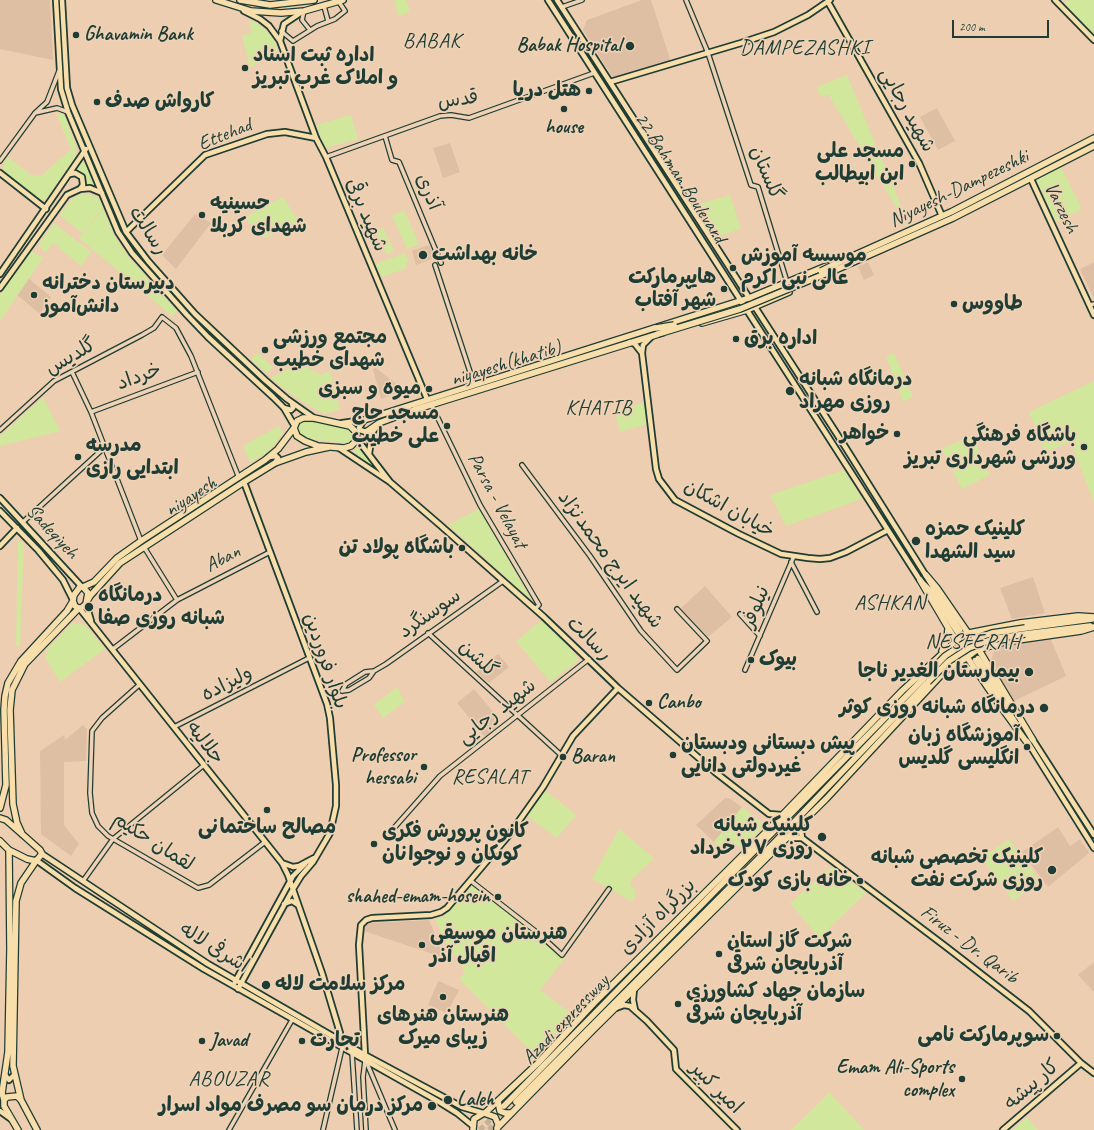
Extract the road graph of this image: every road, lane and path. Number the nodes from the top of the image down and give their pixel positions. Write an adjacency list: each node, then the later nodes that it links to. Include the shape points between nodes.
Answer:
1 (56, 0): 23 (main road, رسالت)
2 (62, 0): 32 (main road, رسالت, via 67,88)
3 (216, 0): 14 (highway)
4 (240, 0): 5 (highway, via 270,5)
5 (314, 0)
6 (548, 0): 24 (main road, 22 Bahman Boulevard)
7 (557, 0): 15 (main road, 22 Bahman Boulevard)
8 (582, 0): 15 (street)
9 (686, 0): 22 (street)
10 (1055, 0): 20 (main road)
11 (341, 1): 13 (highway); 17 (street, via 345,11)
12 (829, 1): 22 (main road, via 774,32); 42 (main road, شهید رجایی, via 919,163)
13 (324, 6): 16 (highway); 17 (street)
14 (238, 8): 16 (highway, via 265,13); 21 (main road, via 269,26)
15 (562, 8): 25 (main road, 22 Bahman Boulevard)
16 (304, 11): 18 (street, via 302,20); 19 (main road, via 289,19)
17 (328, 21): 18 (street)
18 (310, 30): 19 (street, via 293,41)
19 (281, 31): 21 (main road)
20 (1094, 40)
21 (280, 41): 29 (main road, شهید برقی)
22 (708, 53): 25 (main road); 49 (street, گلستان, via 751,185 758,187)
23 (60, 70): 26 (main road, رسالت, via 61,89); 27 (street, via 47,102)
24 (594, 73): 28 (street, قدس, via 469,118 440,116); 54 (main road, 22 Bahman Boulevard)
25 (610, 82): 53 (main road, 22 Bahman Boulevard)
26 (68, 112): 27 (street, via 57,108); 33 (main road, رسالت)
27 (35, 113): 35 (street)
28 (385, 136): 34 (street, قدس); 44 (street, آذری, via 392,160 399,162)
29 (316, 138): 34 (main road, شهید برقی); 43 (main road, Ettehad, via 286,132 268,134 205,155)
30 (1094, 138): 42 (highway, Niyayesh-Dampezeshki)
31 (1094, 146): 38 (highway, Niyayesh-Dampezeshki)
32 (90, 148): 33 (main road); 43 (main road, رسالت)
33 (84, 150): 37 (main road); 40 (main road, رسالت)
34 (326, 157): 69 (main road, شهید برقی)
35 (0, 161)
36 (0, 173): 41 (main road)
37 (70, 174): 39 (main road, via 75,173 82,177 84,182); 41 (main road)
38 (1031, 179): 46 (highway, Niyayesh-Dampezeshki, via 953,218); 55 (main road, Varzesh)
39 (80, 189): 40 (main road, via 90,188); 48 (main road, via 67,195 60,203)
40 (102, 194): 72 (main road, رسالت, via 118,232 143,265 208,337)
41 (46, 208): 47 (main road)
42 (942, 216): 46 (highway, Niyayesh-Dampezeshki)
43 (126, 232): 70 (main road, رسالت, via 195,314)
44 (441, 263)
45 (435, 265): 68 (street)
46 (836, 266): 49 (highway); 52 (highway, via 828,275); 63 (highway, bridge, via 740,309)
47 (0, 274)
48 (2, 282): 50 (main road)
49 (787, 282): 51 (highway)
50 (0, 288)
51 (772, 288): 52 (highway); 53 (highway)
52 (776, 297): 56 (highway)
53 (749, 298): 54 (highway); 56 (main road, 22 Bahman Boulevard)
54 (741, 301): 57 (highway); 59 (main road, 22 Bahman Boulevard)
55 (1092, 305): 60 (main road, Varzesh)
56 (755, 307): 59 (highway); 104 (main road, 22 Bahman Boulevard)
57 (721, 308): 58 (highway); 61 (highway, via 720,314)
58 (712, 310): 62 (highway, via 719,315); 63 (highway, via 664,324)
59 (747, 310): 61 (highway); 96 (main road, 22 Bahman Boulevard)
60 (1094, 315)
61 (724, 317): 62 (highway)
62 (715, 320): 63 (highway, via 671,332)
63 (657, 331): 64 (highway, niyayesh(khatib)); 65 (main road, via 644,344); 68 (highway, niyayesh(khatib))
64 (630, 342): 65 (main road); 71 (highway, niyayesh(khatib))
65 (642, 353): 101 (main road, خیابان اشکان, via 656,469 664,488 676,500 693,510 781,554)
66 (72, 372): 67 (street, گلدیس, via 154,328 162,317 176,328); 73 (street); 79 (street, گلدیس, via 54,381)
67 (198, 372): 73 (street, خرداد); 89 (street)
68 (474, 384): 69 (highway, niyayesh(khatib))
69 (427, 399): 75 (highway, niyayesh(khatib))
70 (292, 403): 72 (main road, via 291,410); 74 (main road, رسالت)
71 (431, 404): 77 (highway, niyayesh(khatib)); 113 (street, Parsa - Velayat, via 480,505 539,605)
72 (284, 408): 78 (main road, رسالت)
73 (91, 412): 82 (street)
74 (314, 418): 76 (highway); 78 (highway, via 303,418)
75 (364, 420): 76 (main road); 80 (main road, via 359,428)
76 (341, 423): 81 (highway, via 353,429)
77 (379, 423): 80 (highway, niyayesh(khatib)); 85 (main road, via 372,433)
78 (294, 427): 83 (highway, via 297,436 305,441); 86 (highway, niyayesh)
79 (0, 430)
80 (366, 432): 81 (main road)
81 (357, 438): 84 (highway, via 351,446); 85 (main road, رسالت)
82 (105, 447): 94 (street); 97 (street)
83 (329, 447): 84 (highway); 87 (highway, niyayesh)
84 (337, 448): 91 (main road, رسالت, via 347,452 382,479)
85 (369, 454): 91 (main road, رسالت)
86 (270, 457): 87 (main road, via 278,458); 89 (highway, niyayesh)
87 (275, 463): 90 (highway, niyayesh)
88 (522, 465): 114 (street, شهید ایرج محمدنژاد, via 590,556 641,631 677,670 707,641)
89 (239, 478): 97 (highway, niyayesh)
90 (244, 482): 99 (highway, niyayesh); 100 (main road, بلوار فروردین)
91 (390, 482): 107 (main road, رسالت)
92 (0, 498): 94 (main road, Sadeqiyeh)
93 (0, 511): 95 (main road, Sadeqiyeh)
94 (23, 522): 103 (main road, Sadeqiyeh)
95 (17, 528): 98 (main road); 105 (main road, Sadeqiyeh)
96 (888, 530): 101 (main road, خیابان اشکان, via 830,558); 106 (main road, 22 Bahman Boulevard)
97 (140, 541): 108 (highway, niyayesh, via 117,558 94,582)
98 (0, 546)
99 (144, 546): 109 (street); 111 (highway, niyayesh, via 120,563)
100 (270, 552): 109 (street, Aban); 131 (main road, بلوار فروردین)
101 (794, 556): 102 (street, نیلوفر)
102 (791, 562): 115 (street); 125 (street, نیلوفر)
103 (70, 574): 105 (main road, via 70,579); 108 (main road, Sadeqiyeh)
104 (926, 575): 106 (main road, 22 Bahman Boulevard, via 959,631); 124 (highway)
105 (63, 580): 110 (main road, Sadeqiyeh)
106 (920, 580): 120 (highway)
107 (503, 581): 113 (main road, رسالت); 123 (street, سوسنگرد)
108 (82, 587): 110 (highway, via 76,590); 111 (highway, via 88,593)
109 (177, 600): 128 (street, Aban)
110 (73, 601): 112 (highway); 146 (highway, via 67,611 21,661 8,682 4,710)
111 (86, 603): 112 (highway); 119 (main road)
112 (80, 609): 119 (main road, جلالیه); 147 (highway, via 25,664 15,680 10,700)
113 (535, 609): 133 (main road, رسالت)
114 (677, 609)
115 (816, 612)
116 (740, 614): 125 (street)
117 (1094, 617): 118 (highway, via 1078,616); 122 (highway)
118 (1020, 623): 124 (highway); 126 (highway, via 1016,632)
119 (92, 624): 128 (main road, جلالیه)
120 (948, 626): 127 (highway); 130 (highway, via 947,639)
121 (1094, 626): 122 (highway); 126 (highway, via 1081,631)
122 (1025, 631): 139 (highway, bridge, via 969,648)
123 (428, 633): 136 (street, سوسنگرد); 142 (street, گلشن)
124 (968, 633): 127 (highway); 129 (highway, via 978,634 982,638 983,643)
125 (760, 636): 137 (street, نیلوفر)
126 (1021, 640): 129 (highway, via 991,645)
127 (955, 641): 130 (highway, بزرگراه آزادی); 132 (highway, via 952,646 953,654 961,659)
128 (113, 650): 140 (main road, جلالیه)
129 (979, 650): 132 (highway); 144 (highway)
130 (938, 656): 139 (highway, بزرگراه آزادی)
131 (309, 658): 143 (street, ولیزاده); 170 (main road, بلوار فروردین, via 330,718 336,785 336,806 330,833)
132 (966, 658): 135 (highway, بزرگراه آزادی); 138 (highway)
133 (589, 659): 141 (main road, رسالت); 142 (street, شهید رجایی)
134 (977, 659): 144 (main road)
135 (950, 667): 138 (highway, via 960,665 970,668); 139 (highway, بزرگراه آزادی)
136 (374, 670): 136 (street, سوسنگرد, via 365,672 346,684 342,691 349,690 369,678)
137 (745, 670)
138 (980, 676): 144 (highway, via 1001,708)
139 (926, 680): 151 (highway); 152 (highway, بزرگراه آزادی); 157 (highway, Azadi expressway)
140 (139, 685): 143 (main road, جلالیه); 164 (street, لقمان حکیم, via 102,718 92,731 92,813 98,826)
141 (618, 688): 145 (main road, via 572,736); 154 (main road, رسالت)
142 (517, 716): 145 (street, گلشن); 159 (street, شهید رجایی, via 440,776)
143 (174, 727): 148 (main road, جلالیه)
144 (1031, 742): 161 (main road); 167 (main road)
145 (561, 755): 175 (main road, via 543,787)
146 (5, 759): 147 (main road); 149 (highway)
147 (12, 760): 150 (highway)
148 (204, 765): 164 (street); 166 (main road, جلالیه)
149 (6, 785): 150 (main road); 153 (highway)
150 (13, 785): 160 (highway, via 15,816)
151 (807, 798): 152 (highway); 190 (highway, Azadi expressway)
152 (794, 804): 155 (highway, بزرگراه آزادی)
153 (0, 808)
154 (769, 814): 155 (main road); 158 (main road)
155 (782, 815): 158 (highway, بزرگراه آزادی)
156 (0, 818): 160 (highway)
157 (799, 821): 162 (highway, بزرگراه آزادی); 163 (main road); 194 (highway, Azadi expressway)
158 (772, 826): 187 (highway, بزرگراه آزادی)
159 (394, 828)
160 (22, 834): 169 (highway)
161 (1094, 835)
162 (786, 838): 163 (main road); 186 (highway, بزرگراه آزادی)
163 (802, 838): 201 (main road, Firuz - Dr. Qarib, via 1029,1011)
164 (113, 839): 166 (street, لقمان حکیم, via 198,888 209,885); 174 (street)
165 (0, 841): 168 (highway)
166 (265, 842): 172 (main road, جلالیه)
167 (1094, 848)
168 (9, 850): 171 (highway, via 27,860); 204 (highway, via 10,958)
169 (42, 854): 171 (highway); 174 (main road, اشرفی لاله)
170 (318, 854): 173 (main road); 177 (main road, بلوار فروردین)
171 (36, 860): 184 (main road, اشرفی لاله, via 75,888); 203 (highway, via 21,883 16,901)
172 (282, 863): 173 (main road, via 293,867); 176 (main road, جلالیه)
173 (305, 864): 176 (main road)
174 (83, 881): 183 (main road, اشرفی لاله)
175 (471, 881): 178 (street, via 562,955); 199 (main road, via 441,912 432,915 372,918 361,924)
176 (291, 883): 177 (main road); 181 (main road)
177 (293, 889): 179 (main road, بلوار فروردین); 180 (main road)
178 (609, 889)
179 (284, 904): 180 (main road, via 292,901); 182 (main road, بلوار فروردین)
180 (298, 906): 196 (main road, via 340,1033)
181 (256, 942): 182 (main road); 183 (main road)
182 (261, 945): 183 (main road, بلوار فروردین)
183 (238, 981): 184 (main road); 185 (main road); 196 (main road, اشرفی لاله)
184 (233, 986): 185 (main road, اشرفی لاله)
185 (238, 989): 192 (main road, اشرفی لاله)
186 (634, 989): 188 (highway, بزرگراه آزادی); 189 (main road)
187 (591, 1007): 190 (highway); 193 (highway, بزرگراه آزادی)
188 (615, 1008): 189 (main road, via 624,1005); 191 (highway, بزرگراه آزادی)
189 (635, 1010): 221 (main road, امیر کبیر, via 674,1050 676,1069)
190 (590, 1017): 193 (highway); 208 (highway, Azadi expressway)
191 (604, 1019): 194 (highway); 195 (highway, بزرگراه آزادی)
192 (292, 1020): 197 (main road, اشرفی لاله); 216 (street)
193 (578, 1022): 207 (highway, بزرگراه آزادی)
194 (594, 1022): 195 (highway); 208 (highway, Azadi expressway)
195 (592, 1030): 208 (highway, بزرگراه آزادی)
196 (337, 1038): 199 (main road, اشرفی لاله)
197 (342, 1048): 198 (main road, اشرفی لاله); 217 (street)
198 (352, 1053): 200 (main road, اشرفی لاله); 218 (street)
199 (365, 1055): 210 (main road, اشرفی لاله, via 462,1107)
200 (366, 1061): 212 (main road, اشرفی لاله, via 457,1113); 219 (street, via 363,1077); 220 (street)
201 (1081, 1063): 202 (main road, Firuz - Dr. Qarib); 222 (main road, کار پیشه)
202 (1094, 1073)
203 (14, 1075): 204 (main road, via 9,1080); 206 (highway)
204 (6, 1076): 205 (highway)
205 (2, 1098): 206 (highway, via 12,1096); 211 (highway)
206 (21, 1100): 215 (highway)
207 (498, 1101): 208 (highway, via 500,1110 505,1114); 210 (highway, بزرگراه آزادی)
208 (508, 1110): 213 (highway, بزرگراه آزادی)
209 (0, 1111): 211 (main road)
210 (484, 1113): 212 (highway, بزرگراه آزادی, via 474,1119); 213 (highway, via 495,1117)
211 (12, 1120): 214 (highway)
212 (472, 1128)
213 (497, 1129)
214 (18, 1130)
215 (37, 1130)
216 (229, 1130)
217 (322, 1130)
218 (357, 1130)
219 (366, 1130)
220 (395, 1130)
221 (737, 1130)
222 (1003, 1130)

